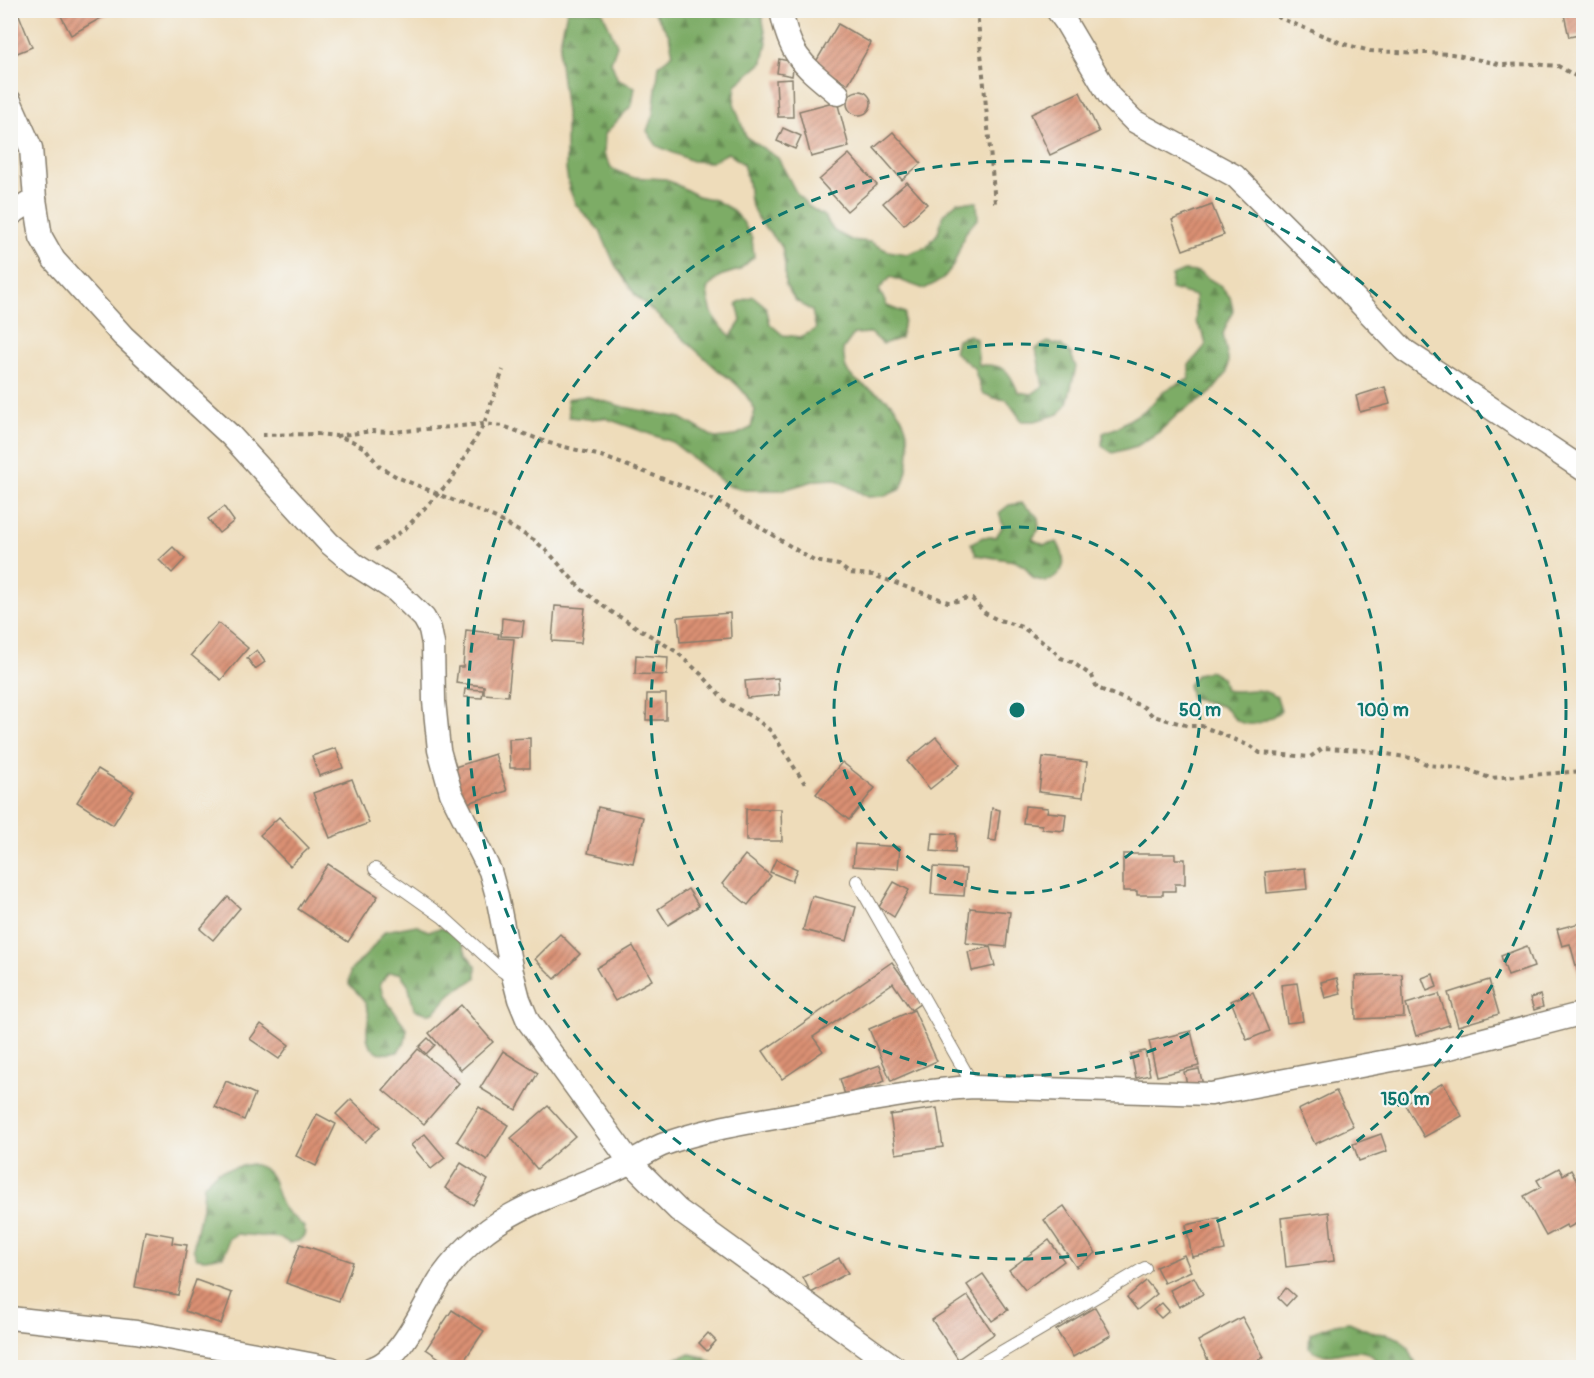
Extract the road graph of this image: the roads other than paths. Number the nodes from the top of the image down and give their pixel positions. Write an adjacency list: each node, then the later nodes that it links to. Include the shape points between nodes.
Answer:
1 (781, 10): 3 (street, via 792,49)
2 (1057, 10): 7 (street, via 1110,97 1134,122 1235,176 1404,350)
3 (838, 94)
4 (10, 101): 5 (street, via 32,148)
5 (35, 199): 6 (street); 10 (street, via 41,237 54,260 130,343 231,436 329,543 396,591 424,618 434,644 439,750 451,794 490,871)
6 (10, 215)
7 (1584, 470)
8 (375, 869): 10 (lane, via 443,917)
9 (857, 881): 12 (lane)
10 (514, 978): 13 (street, via 528,1021)
11 (1584, 1013): 12 (street, via 1430,1053 1211,1094)
12 (974, 1087): 13 (street, via 938,1089 725,1127 662,1146)
13 (630, 1162): 16 (street, via 504,1218 478,1238 441,1278 400,1346); 18 (street, via 678,1210)
14 (1145, 1268): 19 (lane)
15 (10, 1318): 17 (street, via 136,1332)
16 (376, 1367)
17 (331, 1368)
18 (896, 1368)
19 (974, 1368)

